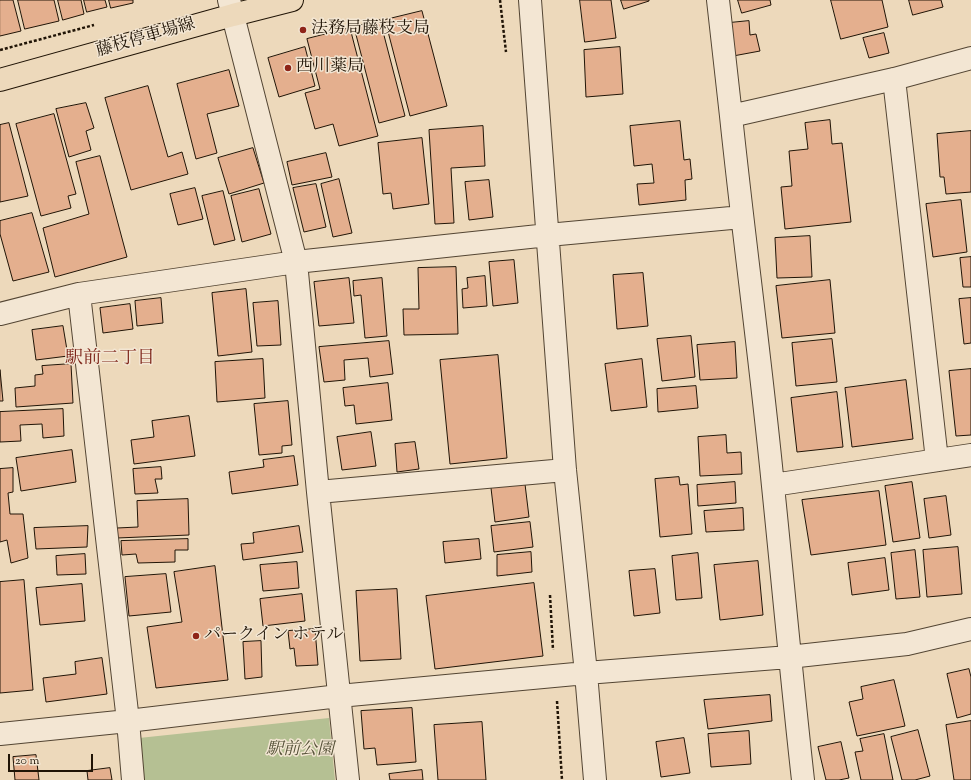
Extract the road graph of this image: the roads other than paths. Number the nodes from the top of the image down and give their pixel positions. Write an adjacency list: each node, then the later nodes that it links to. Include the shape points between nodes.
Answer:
1 (292, 0): 4 (main road, 藤枝停車場線)
2 (530, 0): 10 (street)
3 (718, 0): 8 (street)
4 (231, 8): 7 (main road, 藤枝停車場線); 11 (street)
5 (971, 58): 6 (street)
6 (894, 78): 8 (street); 15 (street)
7 (0, 80)
8 (732, 116): 9 (street)
9 (742, 217): 10 (street); 17 (street)
10 (548, 235): 11 (street); 16 (street)
11 (296, 262): 12 (street); 18 (street)
12 (79, 294): 13 (street); 23 (street)
13 (0, 314)
14 (971, 455): 15 (street)
15 (937, 460): 17 (street)
16 (565, 470): 18 (street); 21 (street)
17 (773, 485): 20 (street)
18 (318, 492): 22 (street)
19 (971, 629): 20 (street, via 907,644)
20 (789, 657): 21 (street); 28 (street)
21 (586, 673): 22 (street); 27 (street)
22 (339, 696): 23 (street); 26 (street)
23 (128, 721): 24 (street); 25 (street)
24 (0, 734)
25 (133, 780)
26 (348, 780)
27 (595, 780)
28 (803, 780)

